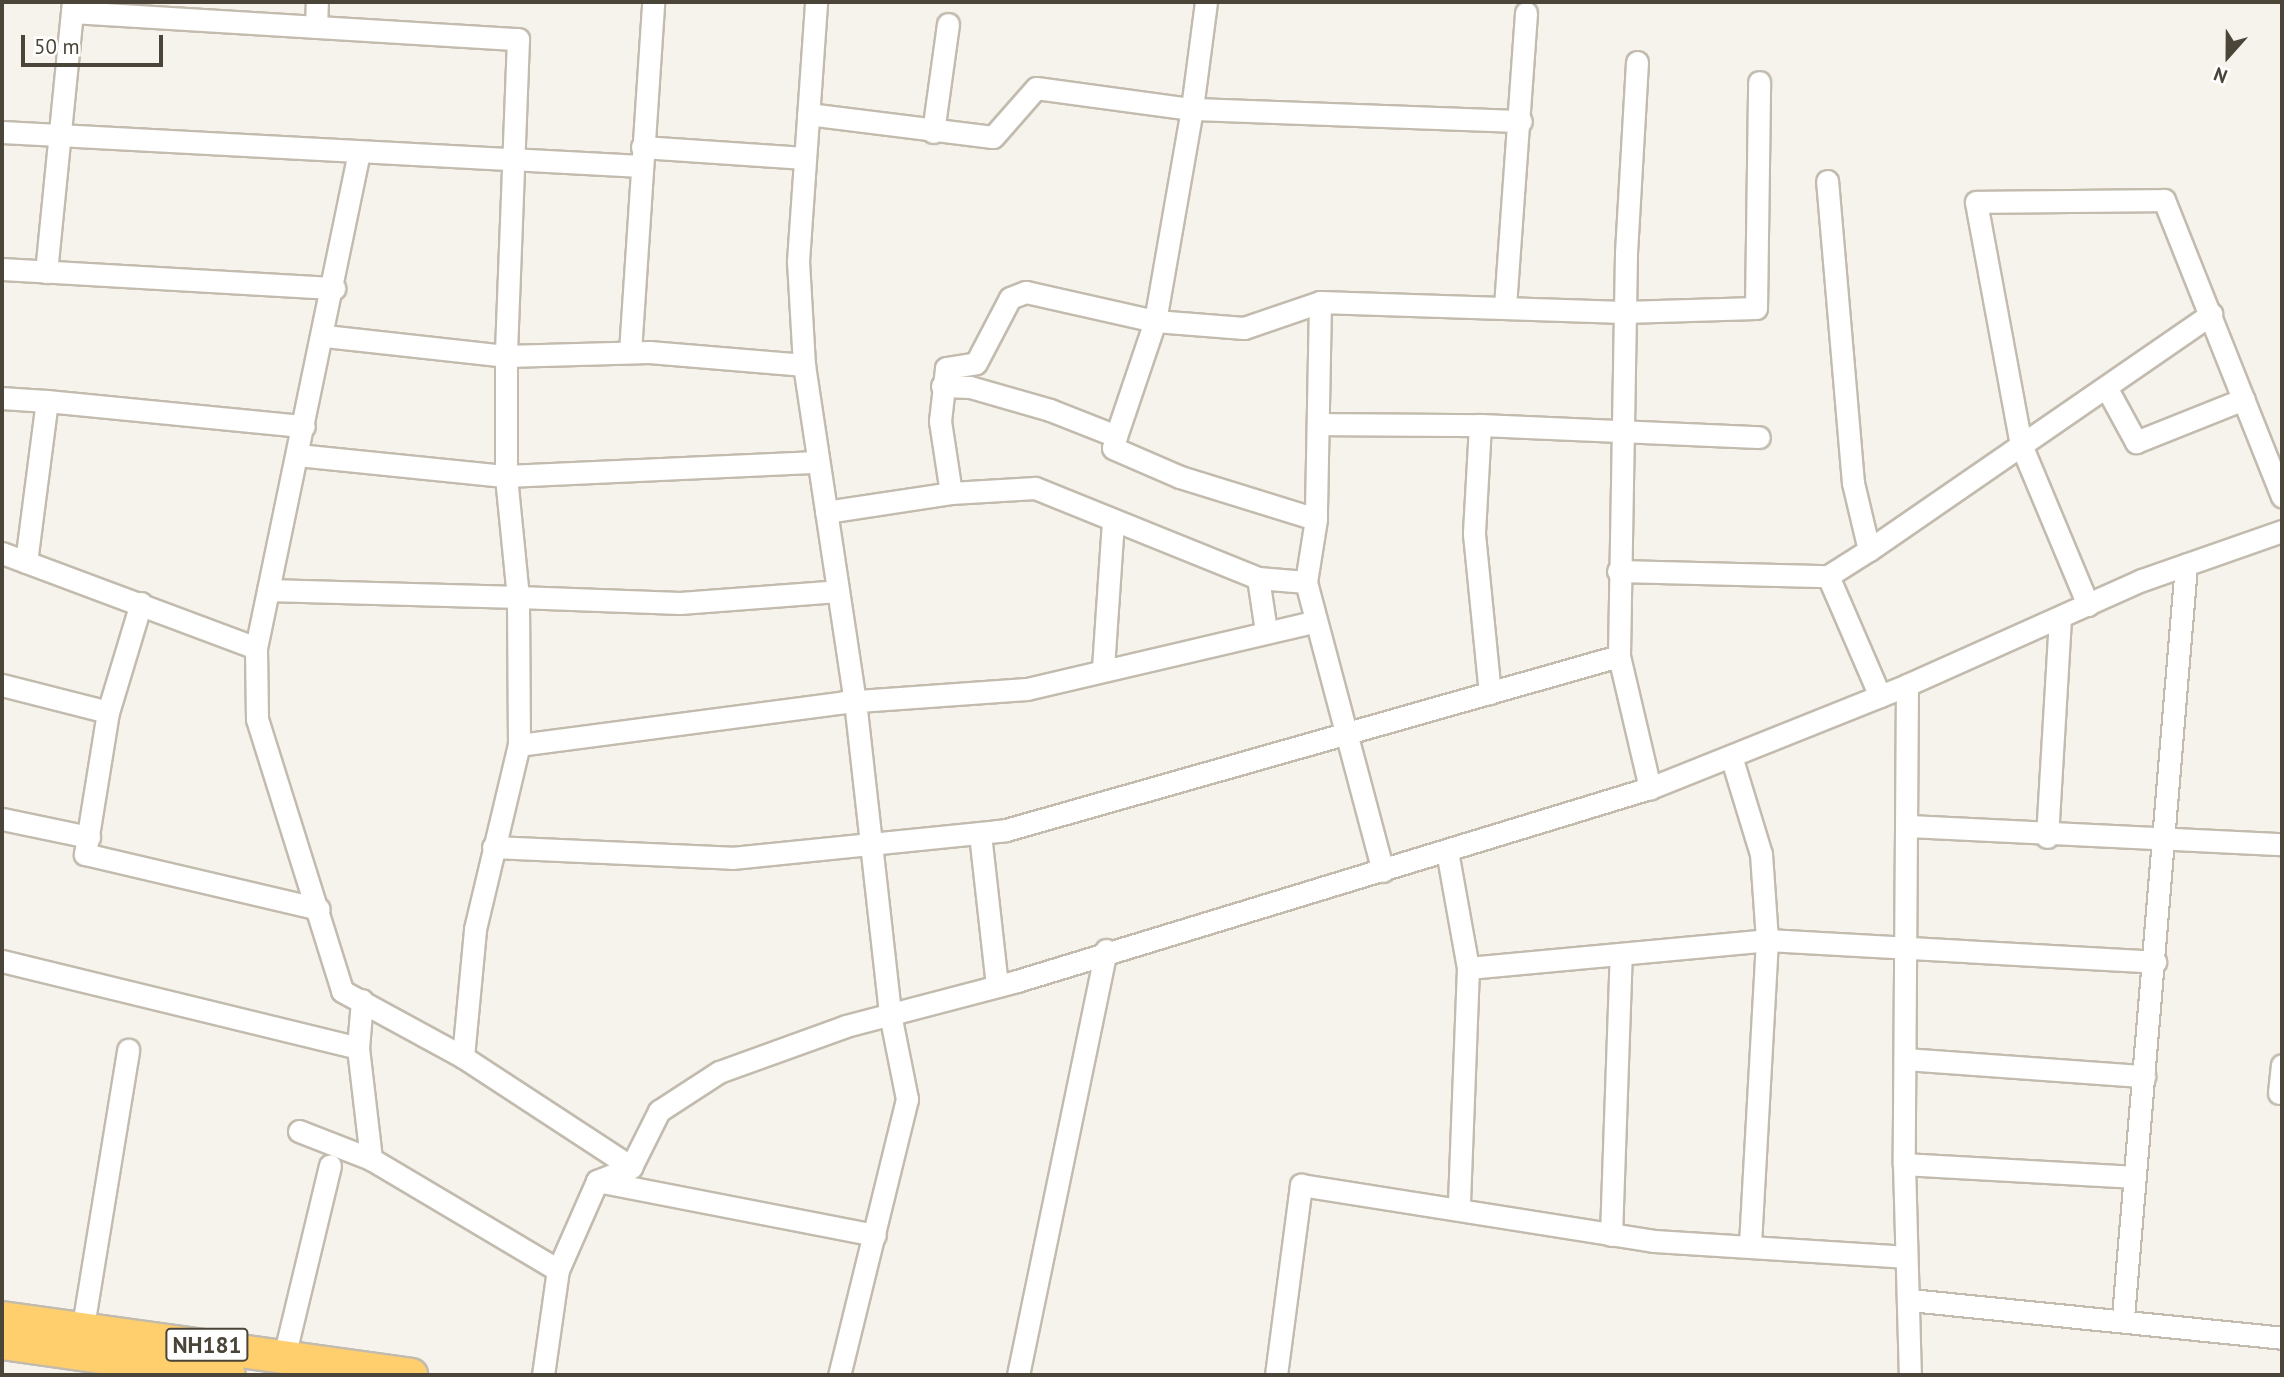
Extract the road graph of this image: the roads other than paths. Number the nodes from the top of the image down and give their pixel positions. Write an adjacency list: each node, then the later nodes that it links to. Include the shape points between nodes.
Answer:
1 (317, 2): 8 (street)
2 (653, 2): 18 (street)
3 (816, 2): 12 (street)
4 (1206, 2): 11 (street)
5 (72, 7): 8 (street); 16 (street)
6 (1527, 13): 13 (street)
7 (948, 24): 15 (street)
8 (316, 27): 20 (street, via 518,39)
9 (1637, 62): 27 (street)
10 (1759, 82): 27 (street, via 1756,308)
11 (1192, 109): 13 (street); 15 (street, via 1036,88 993,137); 29 (street)
12 (808, 114): 15 (street); 19 (street)
13 (1521, 121): 26 (street)
14 (2, 132): 16 (street)
15 (933, 132)
16 (62, 135): 17 (street); 23 (street)
17 (359, 152): 20 (street); 24 (street)
18 (641, 157): 19 (street); 20 (street); 31 (street)
19 (805, 158): 33 (street, via 798,261)
20 (514, 160): 32 (street)
21 (1827, 181): 55 (street, via 1853,483)
22 (2, 269): 23 (street)
23 (46, 272): 24 (street)
24 (334, 288): 30 (street)
25 (1320, 302): 26 (street); 29 (street, via 1244,327); 39 (street)
26 (1505, 306): 27 (street)
27 (1624, 312): 42 (street)
28 (2211, 314): 35 (street); 37 (street); 45 (street, via 2164,200 1976,202)
29 (1154, 321): 34 (street, via 1026,292 1010,298 976,363 946,368); 43 (street)
30 (324, 336): 32 (street); 41 (street)
31 (630, 352): 32 (street); 33 (street)
32 (506, 356): 48 (street)
33 (804, 365): 47 (street)
34 (942, 386): 43 (street, via 970,387); 49 (street)
35 (2106, 387): 37 (street, via 2136,442); 45 (street)
36 (2, 398): 38 (street)
37 (2245, 399): 50 (street)
38 (47, 401): 41 (street); 57 (street)
39 (1318, 424): 40 (street); 52 (street)
40 (1479, 425): 42 (street); 76 (street, via 1474,534)
41 (304, 426): 46 (street)
42 (1620, 433): 44 (street); 59 (street)
43 (1116, 436): 52 (street, via 1113,448 1180,477)
44 (1759, 437)
45 (2021, 445): 55 (street); 67 (street)
46 (298, 455): 48 (street); 63 (street)
47 (818, 462): 48 (street); 51 (street)
48 (506, 476): 65 (street)
49 (951, 492): 51 (street); 53 (street, via 1035,488)
50 (2282, 496)
51 (826, 512): 64 (street)
52 (1315, 519): 62 (street)
53 (1113, 522): 61 (street); 73 (street)
54 (2282, 531): 58 (street)
55 (1869, 550): 60 (street)
56 (2, 554): 57 (street)
57 (26, 562): 66 (street)
58 (2186, 565): 67 (street); 89 (street)
59 (1618, 571): 60 (street); 72 (street)
60 (1828, 576): 77 (street)
61 (1258, 578): 62 (street); 70 (street)
62 (1306, 582): 69 (street)
63 (268, 590): 65 (street); 71 (street)
64 (838, 591): 65 (street, via 680,603); 78 (street)
65 (518, 597): 81 (street)
66 (141, 603): 71 (street); 79 (street)
67 (2088, 605): 68 (street)
68 (2060, 618): 75 (street); 88 (street)
69 (1312, 622): 70 (street); 80 (street)
70 (1266, 631): 73 (street)
71 (256, 648): 95 (street, via 257,719)
72 (1619, 656): 76 (street); 83 (street)
73 (1103, 668): 78 (street, via 1027,689)
74 (2, 685): 79 (street)
75 (1907, 685): 77 (street); 85 (street)
76 (1490, 693): 80 (street)
77 (1880, 696): 82 (street)
78 (855, 701): 81 (street); 92 (street)
79 (108, 712): 87 (street)
80 (1343, 737): 86 (street); 94 (street)
81 (519, 744): 91 (street)
82 (1731, 757): 83 (street); 96 (street, via 1761,854)
83 (1650, 788): 93 (street)
84 (2, 819): 87 (street)
85 (1909, 826): 88 (street); 97 (street)
86 (980, 834): 92 (street); 103 (street)
87 (89, 837): 95 (street, via 85,854)
88 (2048, 837): 89 (street)
89 (2164, 839): 90 (street); 101 (street)
90 (2282, 844)
91 (493, 847): 92 (street, via 732,858); 108 (street, via 475,929)
92 (871, 849): 105 (street)
93 (1447, 851): 94 (street); 102 (street)
94 (1383, 871): 98 (street)
95 (319, 909): 104 (street, via 342,991)
96 (1767, 940): 97 (street); 99 (street); 123 (street)
97 (1907, 949): 101 (street); 109 (street)
98 (1106, 950): 103 (street); 137 (street)
99 (1621, 954): 102 (street); 122 (street)
100 (2, 961): 106 (street)
101 (2155, 962): 111 (street)
102 (1468, 968): 120 (street)
103 (998, 986): 105 (street)
104 (362, 1000): 106 (street); 108 (street)
105 (890, 1014): 117 (street, via 719,1072 659,1111); 121 (street, via 907,1098)
106 (358, 1048): 114 (street)
107 (128, 1050): 129 (street)
108 (463, 1057): 117 (street)
109 (1905, 1059): 111 (street); 115 (street)
110 (2282, 1065): 112 (street)
111 (2144, 1076): 118 (street)
112 (2278, 1093)
113 (299, 1131): 114 (street)
114 (371, 1159): 125 (street)
115 (1904, 1164): 118 (street); 124 (street)
116 (330, 1165): 132 (street)
117 (631, 1167): 119 (street)
118 (2135, 1177): 127 (street)
119 (597, 1181): 121 (street); 125 (street)
120 (1460, 1207): 122 (street); 138 (street, via 1301,1185)
121 (874, 1235): 136 (street)
122 (1611, 1235): 123 (street)
123 (1750, 1245): 124 (street)
124 (1905, 1257): 126 (street)
125 (558, 1270): 135 (street)
126 (1910, 1300): 127 (street); 139 (street)
127 (2123, 1317): 130 (street)
128 (2, 1318): 129 (highway, NH181)
129 (83, 1326): 132 (highway, NH181)
130 (2282, 1338)
131 (2, 1343): 133 (highway, NH181)
132 (284, 1357): 134 (highway, NH181)
133 (229, 1375)
134 (411, 1375)
135 (543, 1375)
136 (839, 1375)
137 (1018, 1375)
138 (1276, 1375)
139 (1910, 1375)

